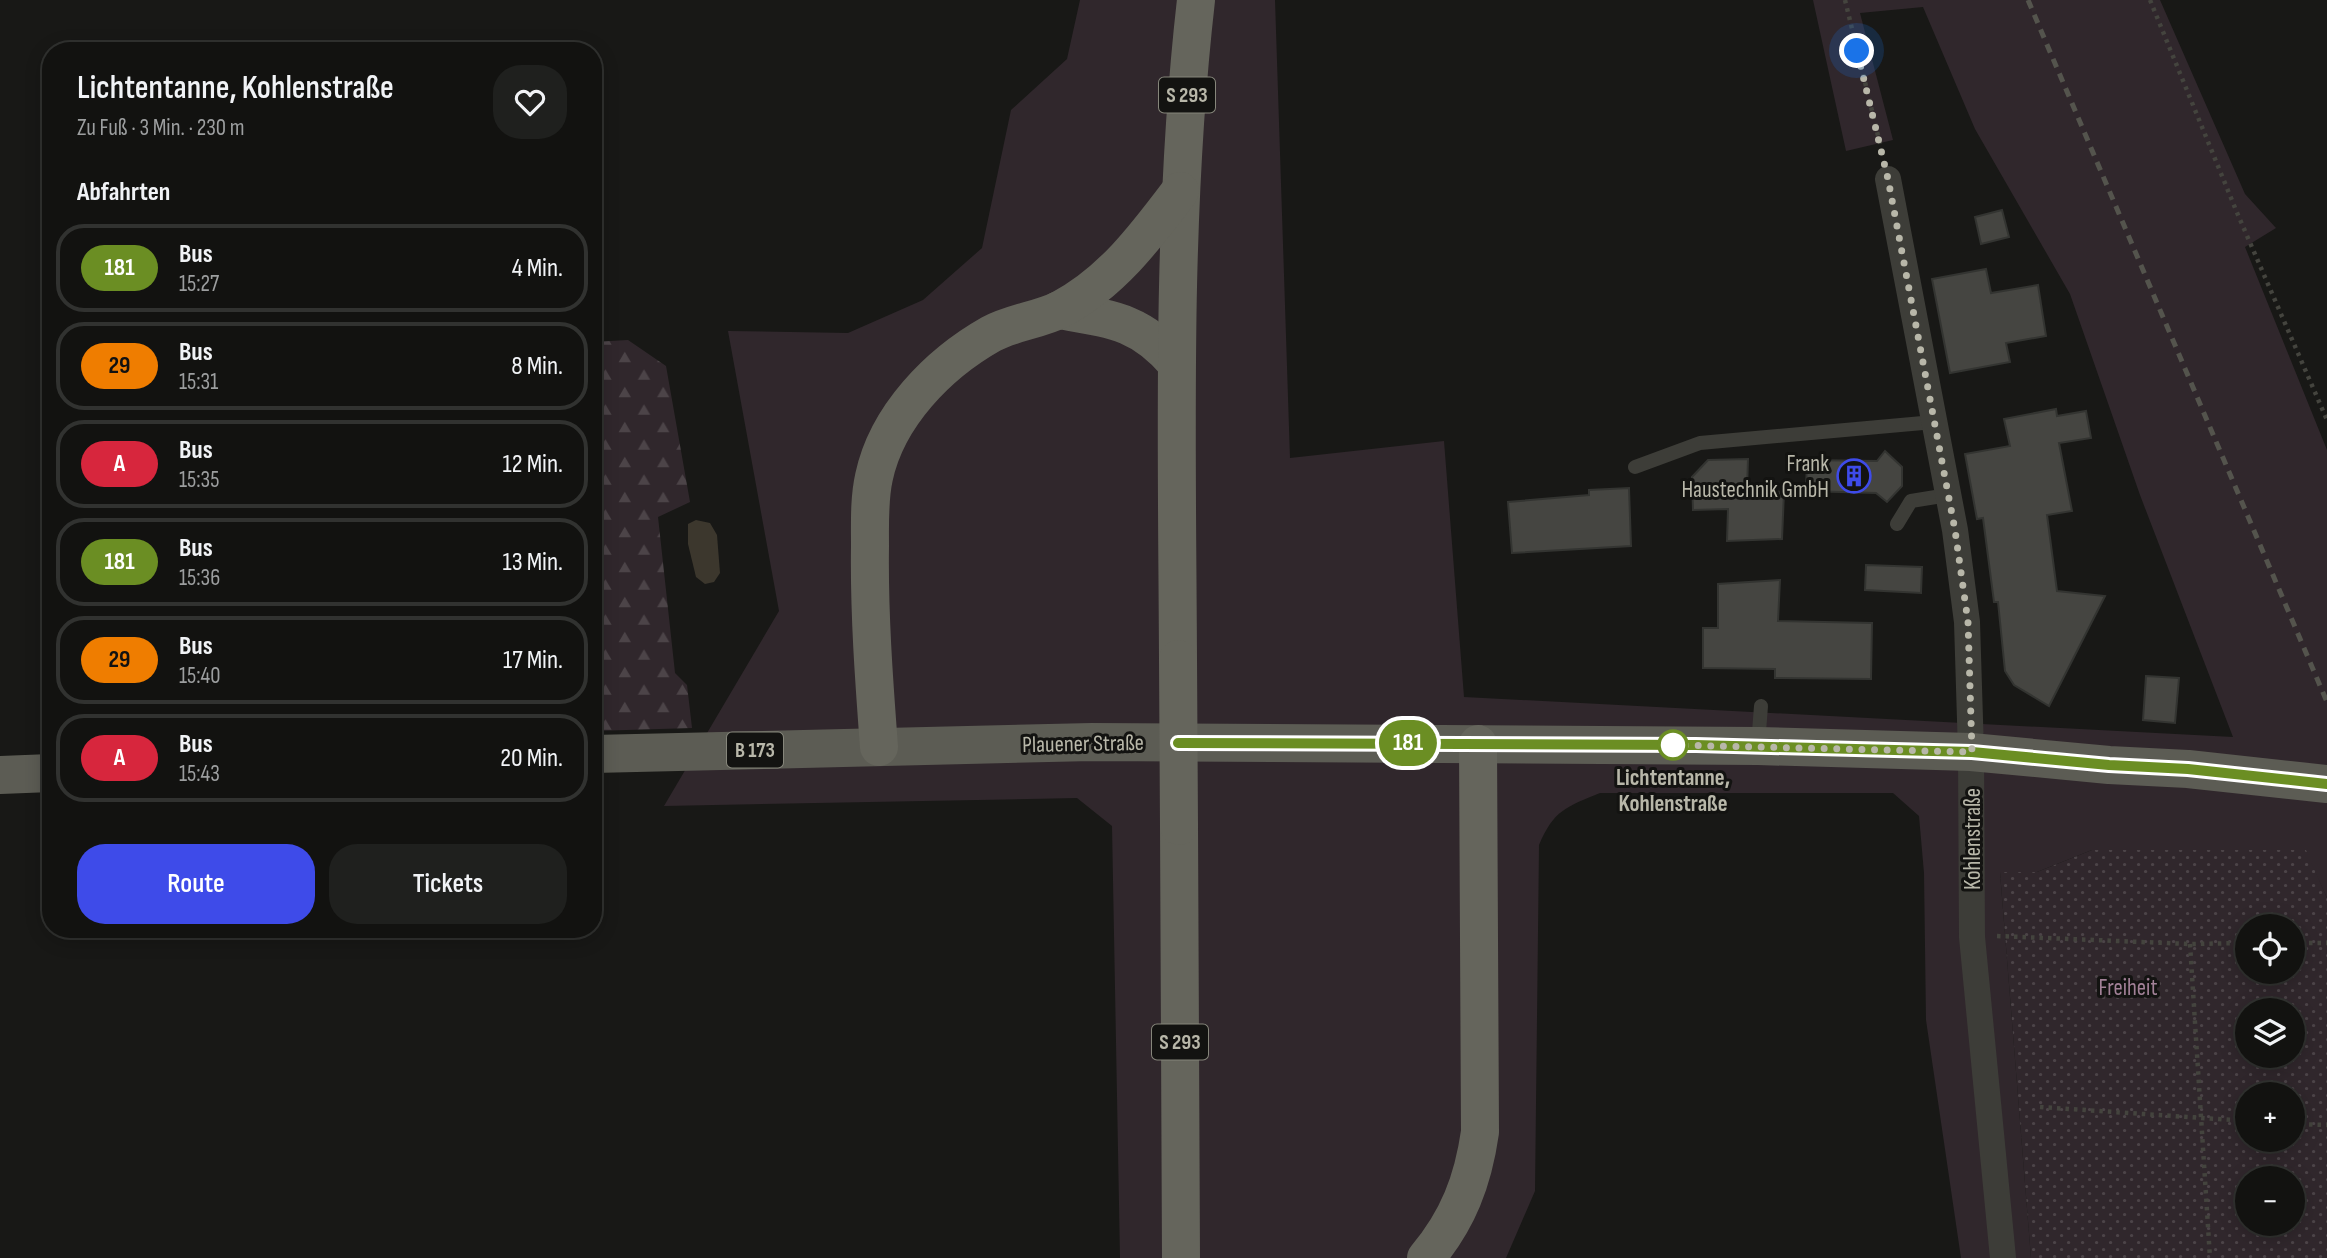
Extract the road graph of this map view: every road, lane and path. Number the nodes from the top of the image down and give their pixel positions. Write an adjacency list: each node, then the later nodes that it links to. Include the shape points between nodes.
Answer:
1 (1196, 0): 5 (highway, S 293)
2 (1845, 0): 4 (path)
3 (2150, 0): 8 (path)
4 (1888, 179): 9 (street, Kohlenstraße)
5 (1180, 191): 6 (highway, via 1124,261); 7 (highway, S 293)
6 (1059, 310): 7 (highway, via 1119,321 1139,330 1160,344); 16 (highway, via 995,332 967,348 916,395 888,438 874,477 870,516)
7 (1176, 363): 32 (highway, S 293, bridge)
8 (2327, 420)
9 (1934, 422): 10 (lane, via 1700,443); 11 (street, Kohlenstraße)
10 (1635, 467)
11 (1948, 495): 12 (lane, via 1911,501); 17 (street, Kohlenstraße, via 1968,622)
12 (1897, 524)
13 (1761, 706): 15 (lane)
14 (1478, 744): 15 (main road, Plauener Straße / B 173); 16 (main road, Plauener Straße / B 173, via 1092,742); 33 (highway, via 1479,1132 1475,1167 1462,1202)
15 (1758, 746): 17 (main road, Plauener Straße / B 173)
16 (879, 747): 18 (main road, Plauener Straße / B 173)
17 (1972, 752): 21 (main road, Plauener Straße / B 173); 22 (street, Kohlenstraße)
18 (602, 754)
19 (42, 773): 20 (main road)
20 (0, 775)
21 (2327, 784)
22 (1972, 937): 26 (path); 34 (street, Kohlenstraße)
23 (2235, 943): 26 (path)
24 (2305, 943): 25 (path)
25 (2327, 943)
26 (2190, 944): 28 (path)
27 (2040, 1107): 28 (path)
28 (2200, 1118): 29 (path); 35 (path)
29 (2235, 1120)
30 (2305, 1124): 31 (path)
31 (2327, 1125)
32 (1181, 1258)
33 (1426, 1258)
34 (2003, 1258)
35 (2210, 1258)

